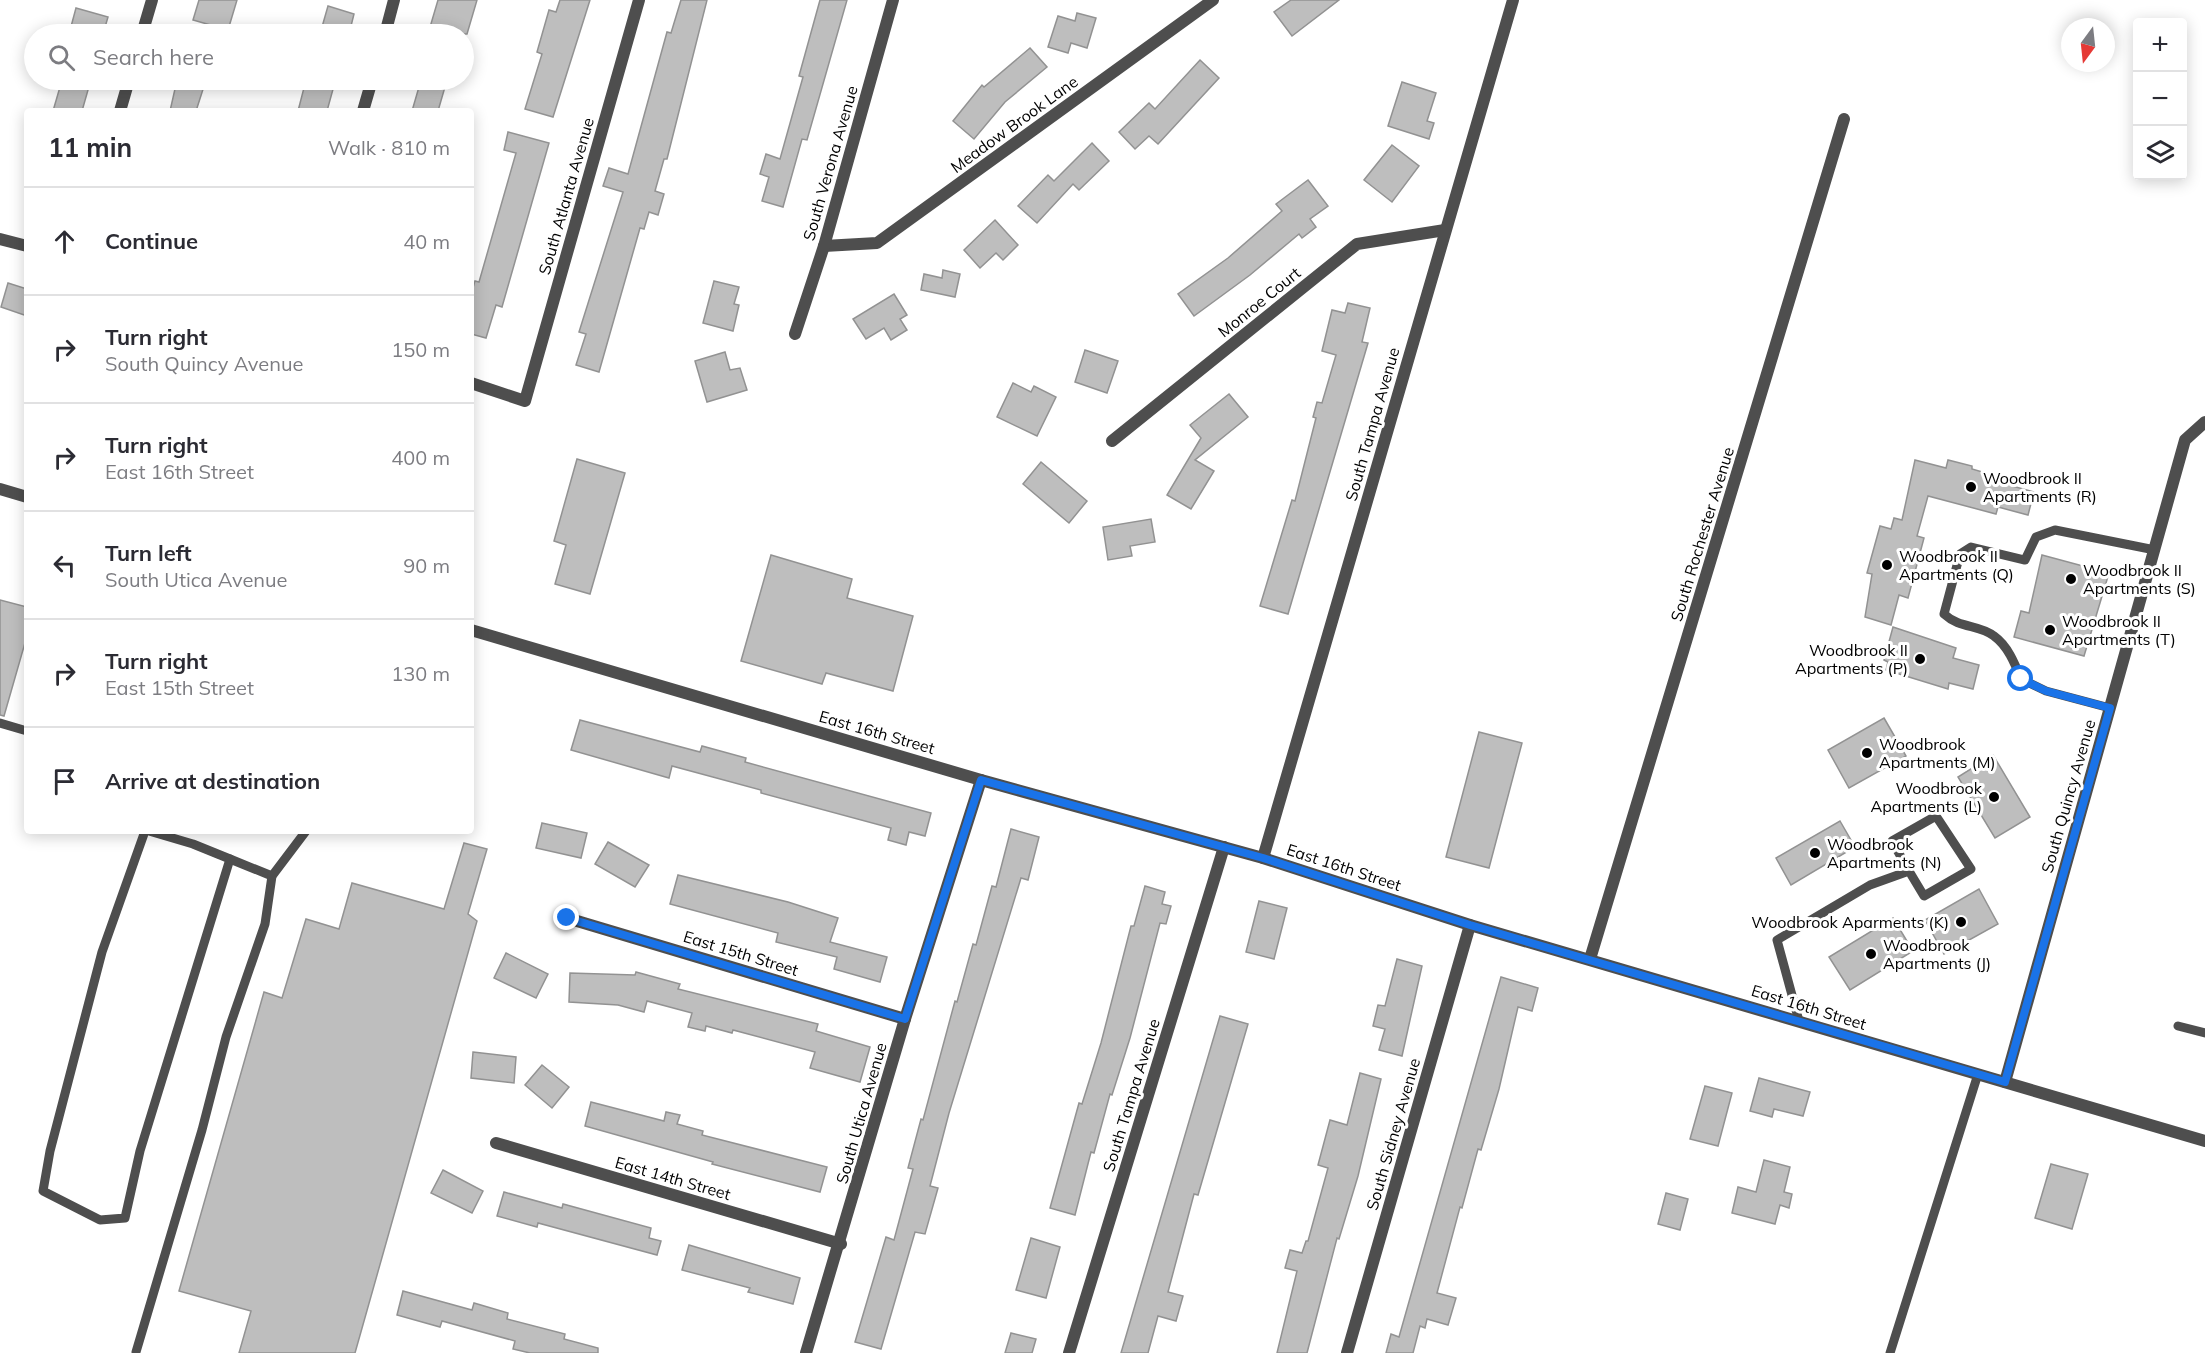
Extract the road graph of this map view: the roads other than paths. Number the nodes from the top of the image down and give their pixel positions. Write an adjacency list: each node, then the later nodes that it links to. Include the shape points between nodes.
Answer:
1 (152, 0): 7 (street)
2 (394, 0): 8 (street)
3 (639, 0): 19 (street, South Atlanta Avenue, via 525,401)
4 (893, 0): 17 (street, South Verona Avenue)
5 (1213, 0): 17 (street, Meadow Brook Lane, via 877,243)
6 (1513, 0): 14 (street, South Tampa Avenue)
7 (145, 24)
8 (387, 24)
9 (126, 90): 11 (street)
10 (369, 90): 12 (street)
11 (121, 108)
12 (364, 108)
13 (1844, 119): 40 (street, South Rochester Avenue)
14 (1445, 230): 21 (street, Monroe Court, via 1357,244); 34 (street, South Tampa Avenue)
15 (0, 239): 16 (street)
16 (24, 245)
17 (824, 246): 18 (street, South Verona Avenue)
18 (795, 334)
19 (474, 384)
20 (2205, 422): 24 (street, South Quincy Avenue, via 2185,440)
21 (1112, 441)
22 (0, 489): 23 (street)
23 (24, 496)
24 (2154, 550): 26 (street, South Quincy Avenue); 26 (lane, via 2055,530 2036,537 2025,560 1971,547 1960,554 1944,614 1953,623 1994,635 2012,656 2021,679 2046,691)
25 (474, 631): 29 (street, East 16th Street)
26 (2110, 708): 46 (street, South Quincy Avenue)
27 (0, 723): 28 (lane)
28 (24, 730)
29 (981, 780): 33 (street, East 16th Street); 41 (street, South Utica Avenue)
30 (146, 834): 35 (lane, via 133,859 102,952 42,1191 100,1220 125,1218 140,1152)
31 (158, 834): 35 (lane)
32 (304, 834): 37 (lane)
33 (1224, 847): 34 (street, East 16th Street); 52 (street, South Tampa Avenue)
34 (1263, 858): 39 (street, East 16th Street)
35 (230, 859): 37 (lane)
36 (1910, 871): 36 (lane, via 1892,841 1936,816 1971,869 1924,896); 42 (lane, via 1870,885 1777,940)
37 (272, 876): 50 (lane, via 265,924 226,1037)
38 (567, 918): 41 (street, East 15th Street)
39 (1470, 925): 40 (street, East 16th Street); 53 (street, South Sidney Avenue)
40 (1590, 959): 42 (street, East 16th Street)
41 (905, 1019): 49 (street, South Utica Avenue)
42 (1799, 1021): 45 (street, East 16th Street)
43 (2178, 1026): 44 (lane)
44 (2205, 1034)
45 (1978, 1074): 46 (street, East 16th Street); 54 (lane)
46 (2005, 1082): 47 (street, East 16th Street)
47 (2205, 1141)
48 (496, 1143): 49 (street, East 14th Street)
49 (841, 1244): 51 (street, South Utica Avenue)
50 (136, 1352)
51 (806, 1353)
52 (1069, 1353)
53 (1347, 1353)
54 (1890, 1353)

